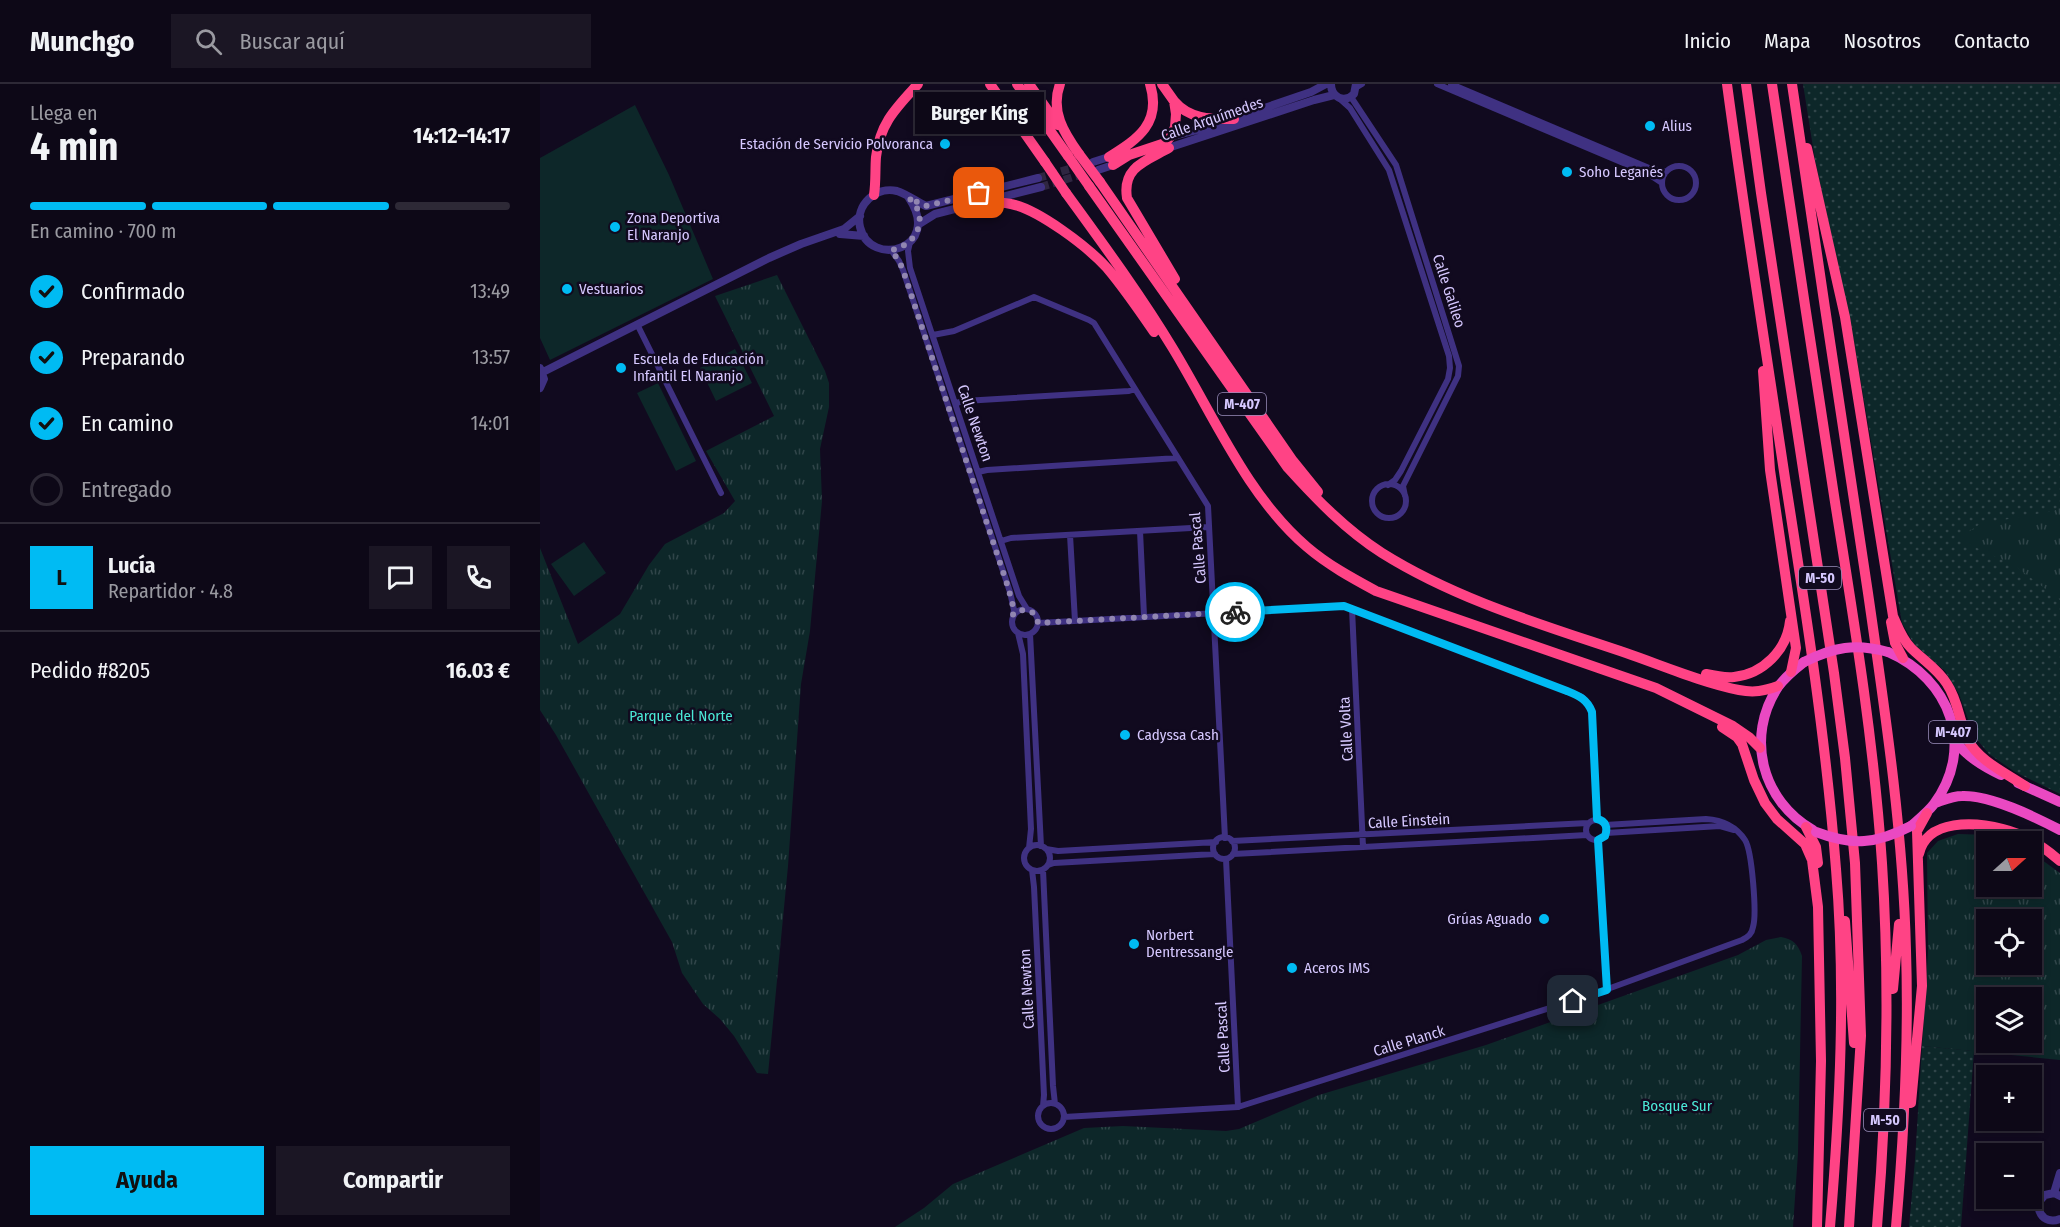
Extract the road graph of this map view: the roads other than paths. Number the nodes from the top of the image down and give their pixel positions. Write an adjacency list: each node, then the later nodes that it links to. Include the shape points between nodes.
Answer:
1 (918, 84): 33 (highway, via 883,126 876,156)
2 (990, 84): 46 (highway, M-407, bridge)
3 (1017, 84): 24 (highway, M-407)
4 (1029, 84): 21 (highway, M-407)
5 (1060, 84): 21 (highway, M-407, via 1056,102)
6 (1150, 84): 25 (highway, via 1154,105 1146,128)
7 (1162, 84): 19 (highway)
8 (1326, 84): 20 (street, Calle Arquímedes)
9 (1331, 84): 17 (street)
10 (1437, 84): 30 (street, via 1647,173)
11 (1451, 84): 28 (street)
12 (1726, 84): 42 (highway)
13 (1746, 84): 111 (highway, M-50, via 1845,758 1858,912)
14 (1772, 84): 110 (highway, M-50, via 1870,743 1882,862)
15 (1359, 85): 18 (street)
16 (1792, 86): 58 (highway, via 1837,279); 101 (highway, via 1889,739)
17 (1337, 97): 18 (street, Calle Arquímedes); 23 (street, Calle Arquímedes, via 1314,100); 53 (street, Calle Galileo, via 1350,108 1389,170 1449,356 1448,379 1401,471)
18 (1351, 97): 55 (street, Calle Galileo, via 1396,165 1459,366 1458,376 1403,486)
19 (1174, 101): 20 (highway, via 1189,114); 22 (highway, via 1176,120)
20 (1234, 118): 22 (street, Calle Arquímedes)
21 (1065, 135): 24 (highway, M-407)
22 (1171, 136): 25 (highway, via 1165,143)
23 (1169, 148): 25 (street, Calle Arquímedes); 43 (highway, M-407, via 1133,170 1127,178 1127,198)
24 (1074, 155): 31 (highway, M-407, bridge)
25 (1111, 161): 26 (street, Calle Arquímedes); 27 (street, Calle Arquímedes)
26 (1093, 162)
27 (1098, 170)
28 (1666, 172): 30 (street); 30 (street, via 1678,166 1689,170 1695,188 1686,199 1674,200)
29 (1038, 178): 34 (street, via 926,206)
30 (1662, 183)
31 (1094, 184): 43 (highway, M-407); 61 (highway, M-407, via 1302,484 1316,500 1382,552)
32 (1041, 187): 35 (street)
33 (874, 195): 34 (street, via 888,190); 36 (street, via 865,203)
34 (909, 198): 37 (street, via 918,210)
35 (983, 202): 37 (street, via 934,214); 46 (highway, M-407, via 1025,209 1085,248 1106,267 1155,334)
36 (860, 216): 38 (street, via 844,230); 39 (street)
37 (919, 224): 40 (street)
38 (832, 234): 39 (street); 44 (street, via 769,258)
39 (864, 236): 41 (street, via 873,245)
40 (910, 242): 41 (street); 45 (street, Calle Newton, via 910,268)
41 (891, 250): 65 (street, Calle Newton, via 906,281 1008,587)
42 (1753, 267): 66 (highway, via 1770,470); 107 (highway, via 1825,747)
43 (1192, 315): 61 (highway, M-407, via 1318,492)
44 (638, 324): 47 (street); 54 (street)
45 (933, 335): 49 (street, Calle Pascal, via 954,331 1034,297 1094,324); 50 (street, Calle Newton)
46 (1172, 347): 76 (highway, M-407, via 1248,477 1278,518 1307,547 1342,572 1376,591 1656,688)
47 (542, 370): 48 (street)
48 (540, 388)
49 (1135, 389): 50 (street); 51 (street, Calle Pascal)
50 (956, 403): 52 (street, Calle Newton)
51 (1178, 458): 52 (street); 56 (street, Calle Pascal, via 1208,506)
52 (978, 472): 60 (street, Calle Newton)
53 (1388, 485): 55 (street, via 1397,487); 55 (street, via 1377,489 1372,498 1381,516 1394,517 1401,512)
54 (721, 493)
55 (1404, 496)
56 (1209, 527): 57 (street); 64 (street, Calle Pascal)
57 (1140, 531): 59 (street); 67 (street)
58 (1879, 531): 72 (highway, via 1893,634); 79 (highway, via 1893,616 1900,632 1947,684 1971,744)
59 (1070, 535): 60 (street); 68 (street)
60 (1001, 541): 62 (street, Calle Newton)
61 (1436, 581): 73 (highway, M-407, via 1492,608)
62 (1027, 609): 65 (street); 69 (street)
63 (1352, 609): 64 (street, via 1334,606); 83 (street, via 1582,697 1592,712); 90 (street, Calle Volta)
64 (1213, 613): 67 (street); 92 (street, Calle Pascal)
65 (1013, 615): 70 (street, via 1012,625)
66 (1791, 615): 73 (highway, via 1780,648 1758,670 1728,678); 74 (highway, via 1796,648)
67 (1144, 616): 68 (street)
68 (1075, 621): 69 (street)
69 (1038, 623): 71 (street)
70 (1018, 633): 71 (street); 98 (street, via 1023,654)
71 (1030, 634): 96 (street)
72 (1903, 658): 74 (highway, M-407, bridge, via 1872,648 1847,647 1826,651); 77 (highway, M-407, via 1933,683 1944,700)
73 (1674, 669): 75 (highway, M-407, via 1738,690 1761,692)
74 (1791, 672): 75 (highway, M-407)
75 (1778, 686): 78 (highway, M-407, via 1765,712)
76 (1694, 708): 78 (highway, M-407, via 1749,736); 108 (highway, via 1742,744 1765,803 1805,844 1812,860)
77 (1954, 740): 79 (highway, M-407, via 1981,765); 81 (highway, M-407, via 1950,773)
78 (1760, 748): 86 (highway, M-407, via 1772,791 1785,809)
79 (2025, 786): 80 (highway, M-407)
80 (2060, 802)
81 (1935, 803): 82 (highway, M-407); 87 (highway, via 1961,795 1977,797)
82 (1927, 813): 86 (highway, M-407, bridge, via 1890,836 1858,842 1837,840); 104 (highway, via 1917,831)
83 (1597, 819): 84 (street); 85 (street)
84 (1587, 823): 90 (street, Calle Einstein); 91 (street)
85 (1605, 825): 88 (street, via 1720,820); 89 (street)
86 (1811, 830): 108 (highway, via 1816,847)
87 (2060, 830)
88 (1736, 831): 89 (street, via 1720,826); 109 (street, Calle Planck, via 1750,854 1754,921 1749,936)
89 (1606, 833): 93 (street)
90 (1363, 835): 94 (street, Calle Einstein); 97 (street, Calle Volta)
91 (1587, 835): 93 (street); 97 (street, Calle Einstein)
92 (1225, 837): 94 (street); 95 (street)
93 (1598, 840): 109 (street)
94 (1232, 841): 100 (street)
95 (1215, 842): 96 (street, via 1058,851); 99 (street)
96 (1043, 847): 98 (street); 105 (street, via 1050,859)
97 (1364, 847): 100 (street, Calle Einstein)
98 (1029, 848): 106 (street, via 1024,858)
99 (1215, 854): 102 (street); 105 (street, via 1054,863)
100 (1233, 854): 102 (street)
101 (1900, 854): 110 (highway, via 1899,924); 116 (highway, via 1906,959)
102 (1226, 859): 114 (street, Calle Pascal)
103 (2060, 861): 104 (highway, via 2036,843 2005,829 1976,824 1936,830 1921,846)
104 (1917, 863): 116 (highway, via 1922,987)
105 (1046, 867): 106 (street); 112 (street, Calle Newton)
106 (1032, 870): 113 (street, Calle Newton)
107 (1837, 872): 111 (highway); 121 (highway, via 1842,1040)
108 (1818, 907): 120 (highway, via 1821,1060)
109 (1607, 990): 114 (street, Calle Planck)
110 (1888, 1016): 123 (highway, M-50)
111 (1859, 1076): 122 (highway, M-50)
112 (1055, 1104): 113 (street); 115 (street)
113 (1043, 1106): 115 (street, via 1038,1118 1045,1128 1058,1128)
114 (1238, 1107): 115 (street, Calle Planck)
115 (1064, 1117)
116 (1904, 1138): 124 (highway)
117 (2060, 1173): 118 (street)
118 (2057, 1194): 119 (street, via 2042,1198 2038,1206 2040,1215)
119 (2055, 1223)
120 (1817, 1227)
121 (1830, 1227)
122 (1849, 1227)
123 (1877, 1227)
124 (1896, 1227)

